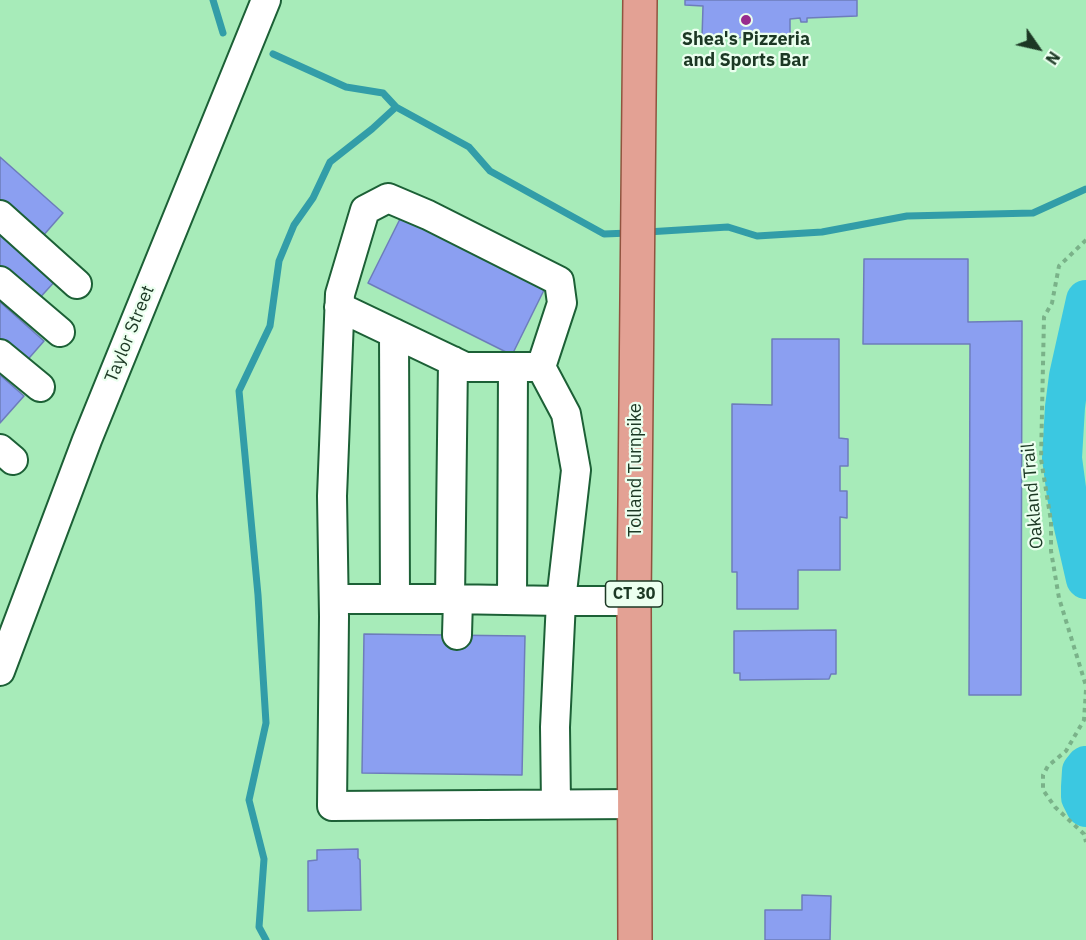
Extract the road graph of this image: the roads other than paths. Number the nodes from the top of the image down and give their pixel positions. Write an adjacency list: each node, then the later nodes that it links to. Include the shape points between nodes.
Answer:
1 (266, 0): 21 (street, Taylor Street, via 87,440)
2 (640, 0): 19 (main road, Tolland Turnpike / CT 30)
3 (0, 215): 5 (street)
4 (0, 281): 7 (street)
5 (77, 284)
6 (339, 307): 8 (street); 12 (street, via 365,210 388,198 560,281 562,303); 14 (street, via 332,496)
7 (60, 332)
8 (394, 333): 10 (street); 15 (street)
9 (0, 354): 13 (street)
10 (453, 361): 11 (street, via 465,367); 16 (street)
11 (513, 367): 12 (street); 17 (street)
12 (541, 367): 18 (street, via 566,414 576,470)
13 (40, 387)
14 (334, 599): 15 (street); 22 (street, via 332,806)
15 (395, 599): 16 (street)
16 (454, 599): 17 (street); 20 (street)
17 (512, 600): 18 (street)
18 (561, 601): 19 (street); 22 (street)
19 (634, 601): 23 (main road, Tolland Turnpike / CT 30)
20 (457, 635)
21 (0, 671)
22 (556, 804): 23 (street)
23 (635, 804): 24 (main road, Tolland Turnpike / CT 30)
24 (635, 940)

